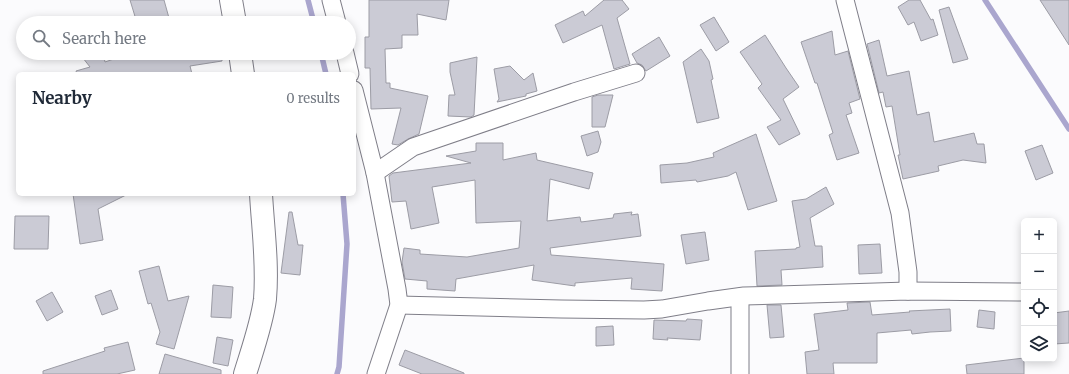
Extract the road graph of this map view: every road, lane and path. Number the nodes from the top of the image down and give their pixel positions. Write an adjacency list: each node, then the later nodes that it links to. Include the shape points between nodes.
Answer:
1 (231, 0): 4 (main road)
2 (332, 0): 5 (street)
3 (845, 0): 14 (street, via 900,212)
4 (234, 16)
5 (335, 16)
6 (241, 60): 8 (main road)
7 (347, 60): 9 (street)
8 (243, 72)
9 (350, 72)
10 (636, 73): 12 (street, via 413,147)
11 (356, 98): 12 (street)
12 (374, 173): 17 (street)
13 (261, 196): 18 (main road, via 266,269 264,301 257,336)
14 (908, 291): 15 (street); 16 (street)
15 (1021, 292)
16 (740, 297): 17 (street, via 644,310); 20 (street)
17 (399, 305): 19 (street)
18 (245, 374)
19 (376, 374)
20 (740, 374)

